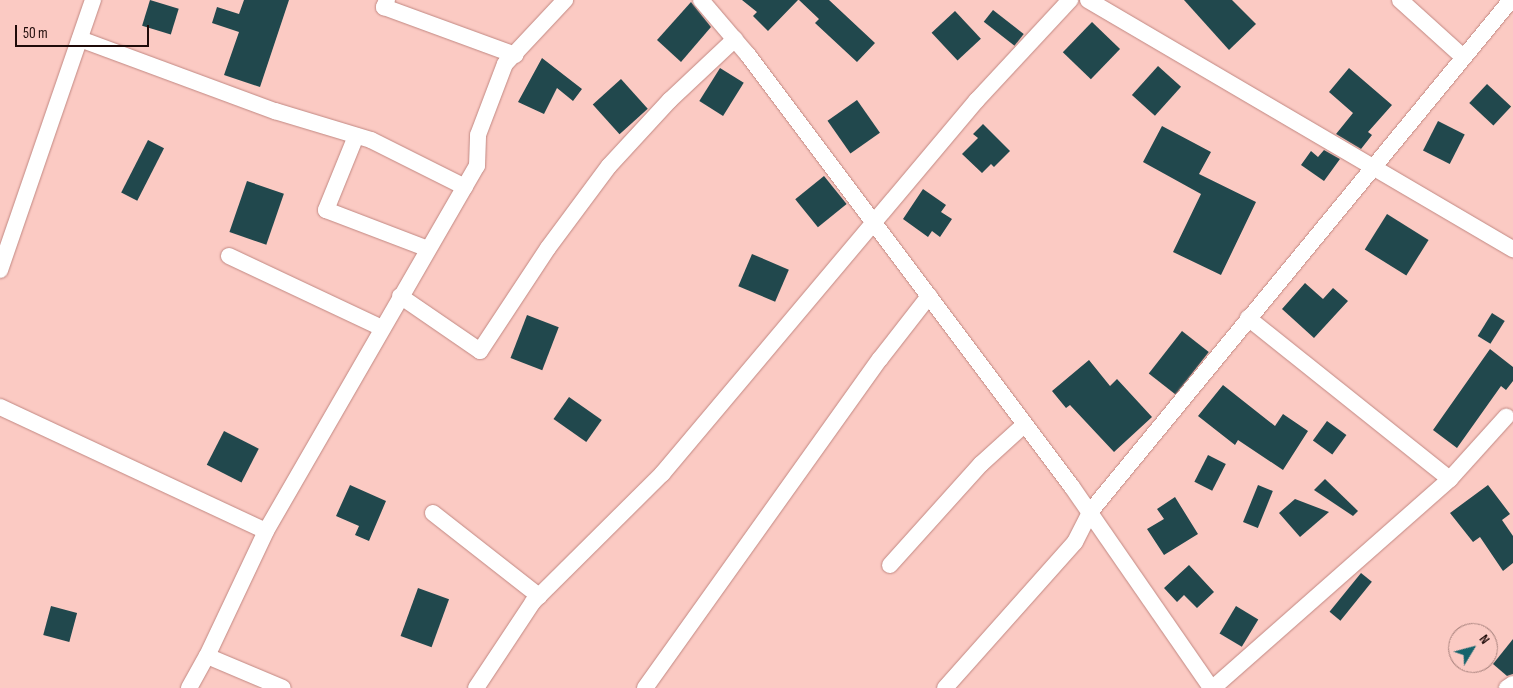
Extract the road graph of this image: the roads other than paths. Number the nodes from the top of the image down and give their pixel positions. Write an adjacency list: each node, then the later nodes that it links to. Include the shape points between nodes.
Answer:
1 (93, 0): 9 (street)
2 (387, 0): 11 (street, via 384,7)
3 (565, 0): 11 (street)
4 (701, 0): 10 (street)
5 (1070, 0): 16 (street, via 977,100)
6 (1088, 0): 14 (street)
7 (1400, 0): 12 (street)
8 (1511, 0): 12 (street)
9 (80, 39): 13 (street, via 275,111); 20 (street)
10 (734, 39): 16 (street); 21 (street, via 670,100 609,166 548,248 480,351)
11 (515, 54): 15 (street, via 506,64 478,135 477,166)
12 (1463, 57): 14 (street)
13 (356, 136): 15 (street); 17 (street, via 326,210)
14 (1372, 166): 18 (street); 23 (street)
15 (465, 187): 17 (street)
16 (874, 222): 22 (street); 33 (street, via 662,474)
17 (428, 249): 21 (street)
18 (1513, 249)
19 (229, 256): 24 (street)
20 (0, 270)
21 (400, 296): 24 (street)
22 (929, 296): 27 (street); 39 (street)
23 (1248, 318): 28 (street); 29 (street)
24 (382, 328): 31 (street)
25 (0, 407): 31 (street)
26 (1506, 417): 28 (street)
27 (1025, 424): 29 (street); 32 (street, via 981,464)
28 (1450, 479): 41 (street)
29 (1090, 512): 40 (street, via 1075,542); 41 (street)
30 (434, 513): 33 (street)
31 (266, 531): 34 (street)
32 (890, 565)
33 (539, 596): 38 (street)
34 (207, 656): 36 (street); 37 (street)
35 (1513, 684): 42 (street)
36 (188, 688)
37 (283, 688)
38 (476, 688)
39 (645, 688)
40 (944, 688)
41 (1212, 688)
42 (1506, 688)

